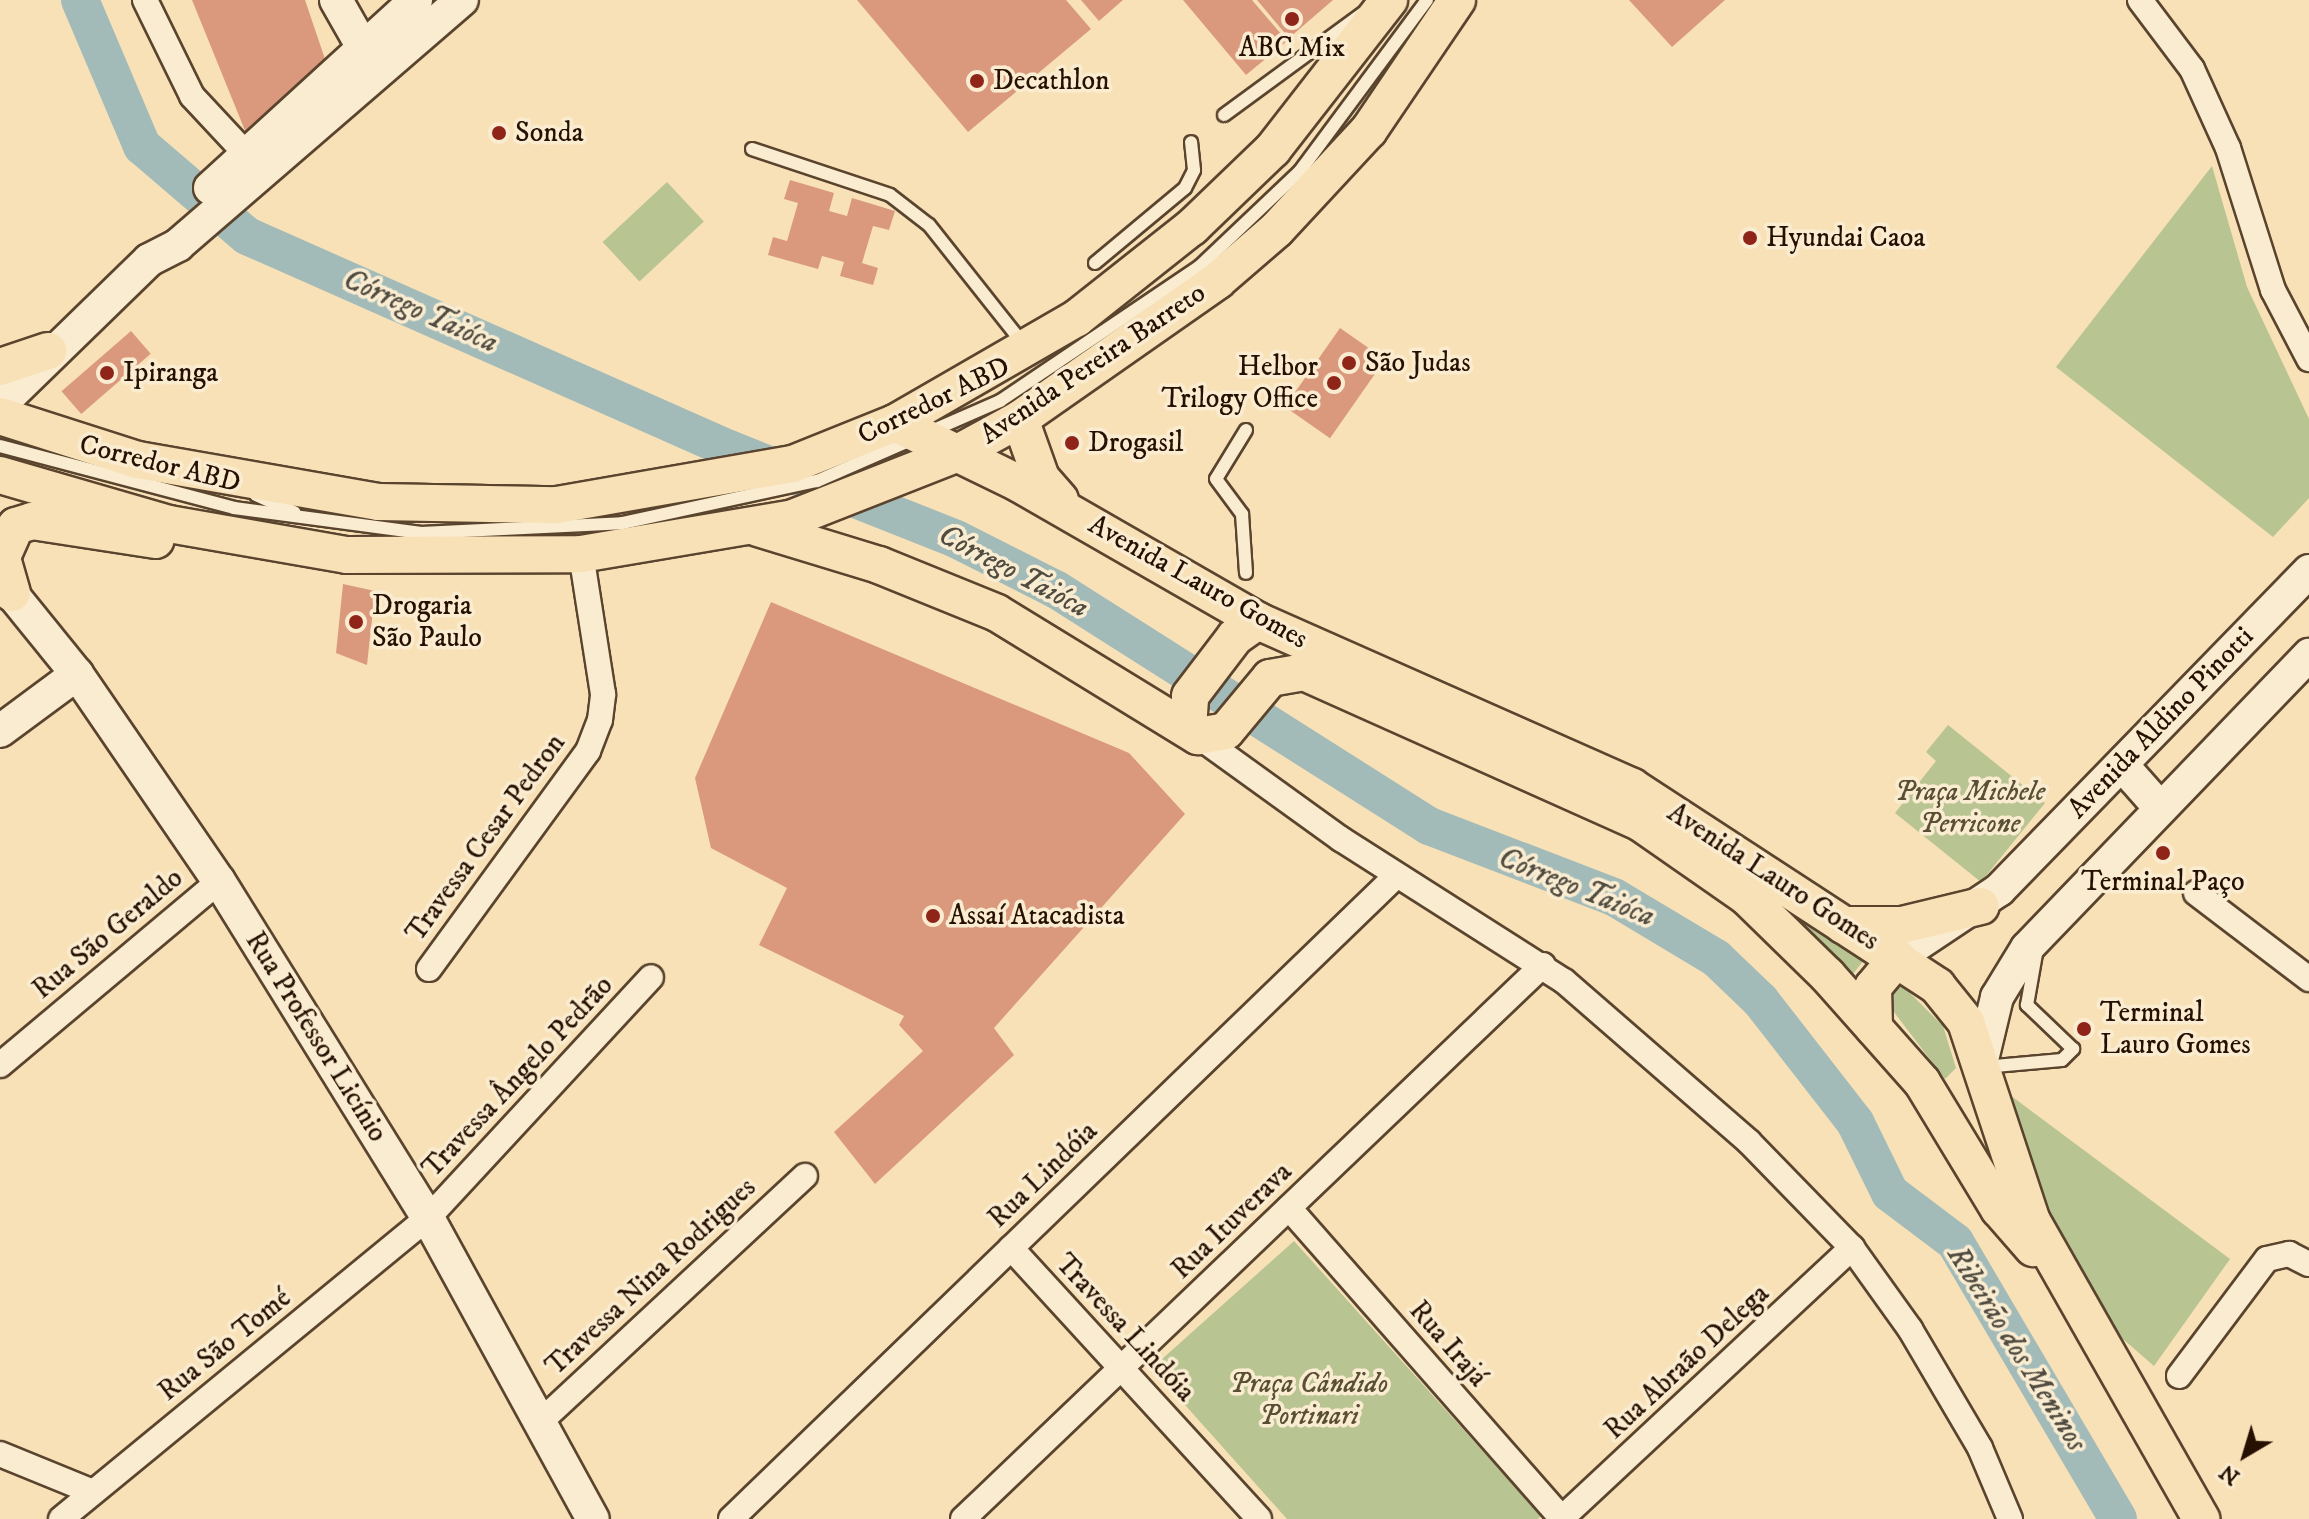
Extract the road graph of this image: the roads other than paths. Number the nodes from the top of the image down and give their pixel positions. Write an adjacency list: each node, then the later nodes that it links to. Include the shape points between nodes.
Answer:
1 (145, 0): 14 (street, via 192,96)
2 (336, 0): 9 (main road)
3 (416, 0): 9 (main road)
4 (462, 0): 10 (main road)
5 (1387, 0): 11 (lane); 17 (main road, Avenida Pereira Barreto, via 1308,109 1226,196 1077,318)
6 (1427, 0): 24 (lane, Corredor ABD, via 1300,171 1199,267 1000,401)
7 (1457, 0): 23 (main road, Avenida Pereira Barreto, via 1369,130 1277,229 1176,313)
8 (2140, 0): 19 (street, via 2192,69 2228,148 2273,290)
9 (360, 49): 10 (main road); 14 (main road)
10 (380, 73): 15 (main road)
11 (1224, 115)
12 (1191, 142): 16 (lane, via 1194,170 1185,188)
13 (752, 149): 17 (lane, via 890,195 929,225)
14 (246, 154): 15 (main road)
15 (216, 197): 18 (main road)
16 (1095, 263)
17 (1026, 348): 24 (main road, Avenida Pereira Barreto)
18 (48, 351): 20 (main road); 21 (main road)
19 (2309, 359)
20 (0, 367)
21 (0, 405)
22 (0, 416): 30 (main road, Avenida Pereira Barreto)
23 (1020, 419): 27 (main road, Avenida Pereira Barreto); 32 (main road, Avenida Lauro Gomes, via 1041,478)
24 (910, 430): 27 (main road, Avenida Lauro Gomes); 28 (main road, Avenida Pereira Barreto)
25 (1246, 430): 38 (lane, via 1216,479 1242,514)
26 (0, 446): 33 (lane, Corredor ABD, via 152,490)
27 (958, 453): 28 (main road, Avenida Pereira Barreto); 32 (main road, Avenida Lauro Gomes)
28 (860, 465): 31 (main road, Avenida Pereira Barreto); 34 (main road, Avenida Pereira Barreto, via 831,505)
29 (0, 475): 35 (main road, Avenida Pereira Barreto)
30 (214, 476): 31 (main road, Avenida Pereira Barreto, via 464,507 557,505); 33 (lane, Corredor ABD)
31 (764, 484): 33 (lane, Corredor ABD, via 622,523 519,533 421,533)
32 (1069, 511): 40 (main road, Avenida Lauro Gomes)
33 (311, 520)
34 (758, 528): 36 (main road, Avenida Pereira Barreto); 43 (main road, via 879,565 997,613)
35 (261, 543): 36 (main road, Avenida Pereira Barreto, via 442,560); 39 (main road, via 153,540 32,521 16,526 3,544)
36 (581, 554): 55 (street, Travessa Cesar Pedron, via 603,694 600,720 588,751)
37 (2309, 571): 45 (main road, Avenida Aldino Pinotti)
38 (1246, 573)
39 (6, 586): 42 (main road, Rua Professor Licínio)
40 (1258, 621): 43 (main road, via 1218,659 1184,711); 51 (main road, Avenida Lauro Gomes, via 1632,787)
41 (2309, 655): 46 (main road, Avenida Aldino Pinotti)
42 (77, 674): 44 (main road); 48 (main road, Rua Professor Licínio)
43 (1213, 728): 47 (street, via 1265,785); 58 (main road, Avenida Lauro Gomes, via 1287,671 1323,678 1641,823 1747,897)
44 (0, 731)
45 (2122, 765): 46 (main road); 50 (main road, Avenida Aldino Pinotti)
46 (2160, 808): 52 (main road, Avenida Aldino Pinotti)
47 (1397, 875): 54 (street); 65 (street, Rua Lindóia)
48 (219, 881): 59 (street, Rua São Geraldo); 64 (main road, Rua Professor Licínio)
49 (2196, 893): 57 (street)
50 (1981, 906): 51 (main road, via 1902,925); 53 (main road, Avenida Aldino Pinotti)
51 (1841, 925): 53 (main road, Avenida Lauro Gomes)
52 (2041, 932): 60 (main road, Avenida Aldino Pinotti, via 1997,997); 60 (lane, via 2027,1005 2073,1049 2062,1060)
53 (1897, 958): 58 (main road, via 1873,987); 60 (main road, Avenida Lauro Gomes, via 1954,1004)
54 (1543, 965): 63 (street, Rua Ituverava); 66 (street, via 1647,1046)
55 (429, 969)
56 (651, 977): 64 (street, Travessa Ângelo Pedrão)
57 (2309, 979)
58 (1874, 1028): 61 (main road, Avenida Lauro Gomes)
59 (0, 1065)
60 (1980, 1068): 61 (main road, via 1971,1088 1954,1097); 68 (main road, Avenida Lauro Gomes, via 2016,1185)
61 (1922, 1082): 68 (main road, Avenida Lauro Gomes, via 1999,1209)
62 (805, 1176): 71 (street, Travessa Nina Rodrigues)
63 (1289, 1208): 69 (street, Rua Ituverava); 79 (street, Rua Irajá)
64 (428, 1218): 71 (main road, Rua Professor Licínio); 73 (street, Rua São Tomé)
65 (1011, 1248): 69 (street, Travessa Lindóia); 77 (street, Rua Lindóia)
66 (1852, 1248): 79 (street, Rua Abraão Delega); 80 (street, via 1943,1381)
67 (2309, 1264): 70 (street, via 2283,1253 2262,1263)
68 (2069, 1288): 81 (main road, Avenida Lauro Gomes)
69 (1121, 1368): 74 (street, Travessa Lindóia); 78 (street, Rua Ituverava)
70 (2179, 1376)
71 (539, 1423): 76 (main road, Rua Professor Licínio)
72 (0, 1454): 73 (street)
73 (93, 1492): 75 (street, Rua São Tomé)
74 (1255, 1518)
75 (61, 1519)
76 (593, 1519)
77 (731, 1519)
78 (963, 1519)
79 (1562, 1519)
80 (2010, 1519)
81 (2201, 1519)

